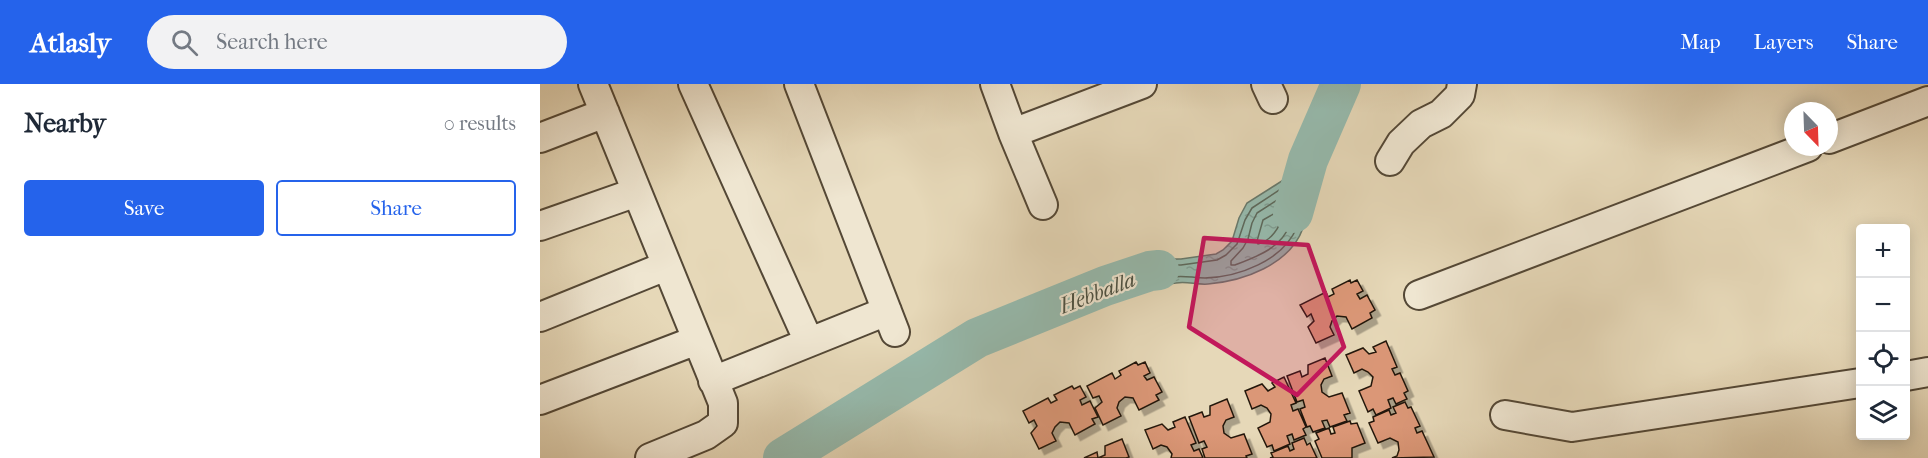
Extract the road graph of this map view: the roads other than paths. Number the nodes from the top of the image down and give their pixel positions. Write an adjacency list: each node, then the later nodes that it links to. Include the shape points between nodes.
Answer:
1 (593, 84): 8 (street)
2 (693, 84): 21 (street)
3 (799, 84): 21 (street, via 891,321)
4 (995, 84): 9 (street)
5 (1142, 84): 9 (street)
6 (1462, 84): 13 (street, via 1460,95 1441,114 1421,124 1401,142)
7 (1928, 101): 10 (street)
8 (605, 113): 11 (street); 14 (street)
9 (1013, 133): 15 (street)
10 (1838, 136)
11 (540, 138)
12 (1784, 156): 18 (street)
13 (1390, 161)
14 (638, 192): 16 (street); 17 (street)
15 (1043, 205)
16 (540, 226)
17 (666, 266): 19 (street); 20 (street)
18 (1419, 295)
19 (540, 317)
20 (697, 340): 24 (street); 26 (street)
21 (809, 342): 24 (street)
22 (1928, 372): 23 (street)
23 (1910, 375)
24 (713, 381): 28 (street, via 723,403 723,423 706,435)
25 (1856, 384): 27 (street, via 1572,427)
26 (540, 400)
27 (1505, 416)
28 (650, 458)

